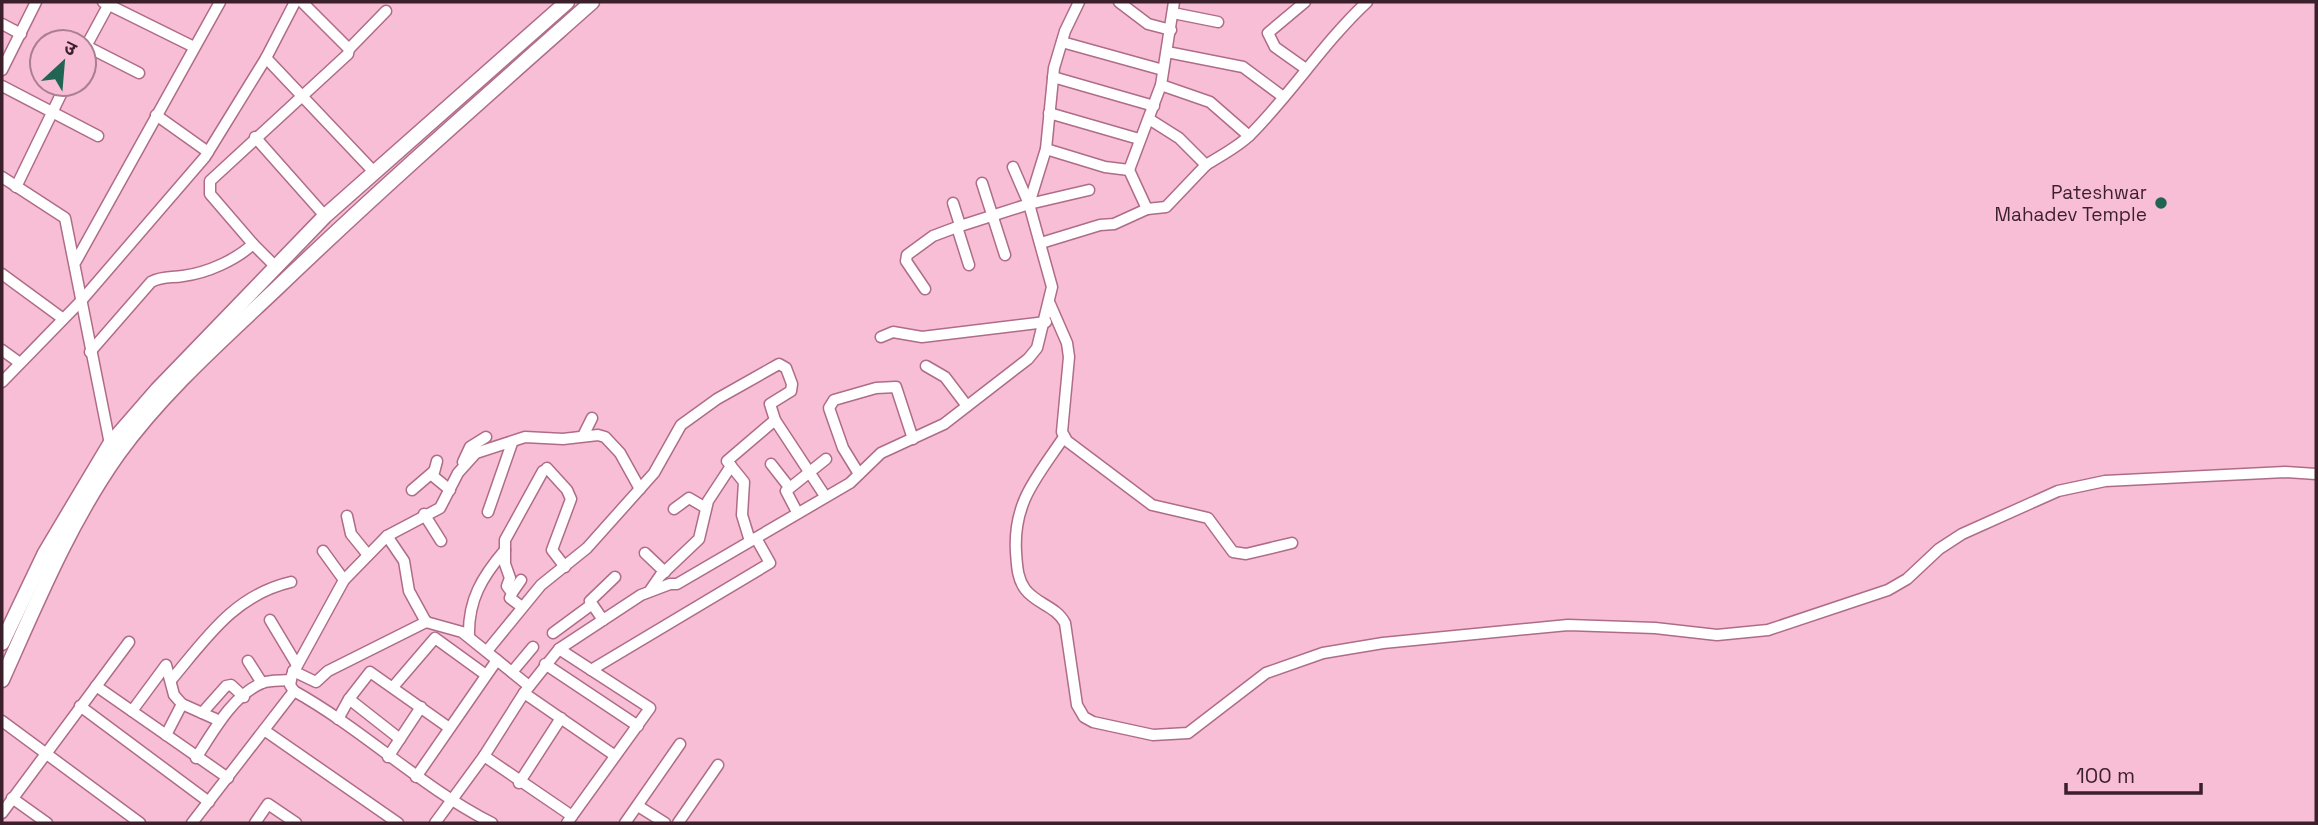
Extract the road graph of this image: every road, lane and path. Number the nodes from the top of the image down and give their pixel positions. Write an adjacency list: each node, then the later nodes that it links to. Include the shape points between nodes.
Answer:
1 (220, 2): 20 (street)
2 (295, 2): 24 (street)
3 (302, 2): 21 (street)
4 (567, 2): 49 (main road)
5 (592, 2): 141 (main road, via 363,205 162,401 118,455 88,506 54,566)
6 (1079, 2): 19 (street)
7 (1119, 2): 17 (street)
8 (1305, 2): 26 (street, via 1268,33 1275,47)
9 (1367, 2): 26 (street)
10 (33, 3): 18 (street)
11 (107, 3): 16 (street); 20 (street)
12 (1174, 7): 14 (street); 17 (street)
13 (386, 11): 21 (street)
14 (1218, 22)
15 (2, 24): 18 (street)
16 (95, 28)
17 (1169, 30): 22 (street)
18 (21, 34): 27 (street)
19 (1062, 42): 25 (street); 29 (street)
20 (194, 47): 38 (street)
21 (349, 48): 32 (street, via 344,61)
22 (1167, 52): 25 (street); 33 (street, via 1243,67)
23 (98, 54): 28 (street)
24 (266, 58): 32 (street); 45 (street)
25 (1157, 68): 30 (street)
26 (1306, 69): 33 (street)
27 (2, 70)
28 (139, 74)
29 (1053, 77): 35 (street); 36 (street)
30 (1161, 85): 35 (street); 41 (street, via 1210,102)
31 (2, 86): 37 (street)
32 (302, 96): 42 (street); 49 (street)
33 (1282, 96): 41 (street)
34 (59, 98): 37 (street)
35 (1152, 105): 39 (street)
36 (1049, 113): 43 (street); 44 (street)
37 (51, 114): 40 (street); 52 (street)
38 (156, 115): 45 (street); 63 (street)
39 (1149, 119): 43 (street); 46 (street, via 1180,138)
40 (98, 136)
41 (1249, 136): 46 (street)
42 (256, 137): 58 (street); 61 (street, via 213,176 208,187 209,194)
43 (1139, 139): 48 (street)
44 (1045, 149): 48 (street); 55 (street)
45 (208, 152): 68 (street)
46 (1206, 165): 56 (street, via 1166,207)
47 (1013, 167): 55 (street)
48 (1129, 170): 56 (street)
49 (375, 173): 58 (main road)
50 (2, 177): 52 (street)
51 (982, 183): 57 (street)
52 (16, 187): 63 (street, via 65,218)
53 (1089, 190): 55 (street)
54 (953, 203): 59 (street)
55 (1029, 204): 57 (street); 60 (street)
56 (1147, 209): 60 (street, via 1114,224)
57 (991, 214): 59 (street); 62 (street)
58 (325, 216): 65 (main road)
59 (958, 226): 64 (street); 67 (street, via 933,236 907,255 906,261)
60 (1041, 243): 69 (street, via 1052,287)
61 (253, 244): 65 (street); 74 (street, via 237,257 195,273 151,282)
62 (1004, 255)
63 (76, 261): 68 (street)
64 (969, 265)
65 (275, 266): 86 (main road)
66 (2, 274): 70 (street)
67 (925, 289)
68 (81, 301): 70 (street); 74 (street)
69 (1050, 304): 71 (street); 83 (street, via 1069,357)
70 (62, 318): 75 (street)
71 (1046, 322): 72 (street, via 922,337 893,332); 78 (street, via 1028,359)
72 (881, 337)
73 (2, 350): 75 (street)
74 (90, 352): 86 (street)
75 (20, 363): 77 (street)
76 (926, 366): 78 (street, via 945,377)
77 (2, 382)
78 (967, 406): 84 (street)
79 (592, 418): 81 (street)
80 (775, 420): 89 (street, via 729,458); 90 (street); 95 (street, via 770,404 792,388 786,368 779,364 716,399 681,425 658,469)
81 (583, 436): 85 (street, via 526,437); 95 (street, via 598,435 612,443)
82 (486, 437): 91 (street, via 470,447)
83 (1063, 437): 93 (street, via 1018,510 1015,531 1020,580 1065,623 1077,705 1084,717 1163,736 1194,730 1255,680 1323,653 1568,625 1717,635 1768,630 1888,590 1962,534 2058,491 2105,481); 108 (street, via 1152,505 1208,518 1233,552 1246,554)
84 (913, 439): 92 (street, via 881,453); 92 (street, via 896,387 834,400 829,408 841,445)
85 (512, 443): 91 (street, via 476,453); 101 (street)
86 (110, 444): 129 (main road, via 45,553)
87 (825, 459): 90 (street)
88 (771, 464): 94 (street)
89 (731, 466): 99 (street); 106 (street, via 744,482 742,515)
90 (811, 471): 94 (street); 98 (street)
91 (458, 473): 97 (street)
92 (859, 474): 98 (street)
93 (2316, 474)
94 (789, 487): 102 (street, via 786,494)
95 (640, 489): 113 (street)
96 (412, 490): 97 (street, via 435,467 434,478)
97 (450, 490): 103 (street, via 440,508)
98 (825, 496): 102 (street)
99 (706, 508): 100 (street, via 689,498); 114 (street, via 699,539)
100 (674, 509)
101 (488, 512)
102 (797, 512): 106 (street)
103 (424, 514): 105 (street); 107 (street)
104 (347, 516): 112 (street, via 351,534)
105 (387, 536): 112 (street); 125 (street, via 404,561 409,591)
106 (753, 540): 119 (street, via 677,584); 136 (street, via 770,563)
107 (441, 541)
108 (1292, 543)
109 (505, 550): 113 (street, via 506,536 545,470 571,499 552,550); 120 (street, via 507,586); 127 (street, via 478,585)
110 (323, 551): 116 (street)
111 (645, 553): 114 (street)
112 (368, 555): 116 (street)
113 (565, 567): 122 (street)
114 (665, 572): 119 (street)
115 (615, 577): 121 (street, via 592,597)
116 (344, 580): 139 (street)
117 (521, 580): 120 (street)
118 (291, 582): 140 (street, via 247,598 227,614)
119 (651, 589): 124 (street)
120 (512, 593): 122 (street, via 510,598)
121 (591, 605): 124 (street); 126 (street)
122 (522, 607): 132 (street)
123 (270, 620): 139 (street)
124 (603, 620): 131 (street)
125 (426, 622): 127 (street); 139 (street, via 328,671 316,682)
126 (553, 633)
127 (469, 636): 132 (street)
128 (129, 642): 143 (street)
129 (2, 643)
130 (533, 647): 137 (street)
131 (559, 649): 135 (street); 136 (street)
132 (487, 651): 133 (street)
133 (497, 660): 137 (street); 138 (street)
134 (248, 661): 142 (street)
135 (545, 664): 145 (street); 157 (street)
136 (591, 670): 157 (street, via 650,708)
137 (512, 672): 145 (street)
138 (486, 675): 144 (street, via 435,638); 158 (street)
139 (293, 677): 142 (street); 154 (street); 159 (street)
140 (172, 679): 148 (street, via 174,695); 151 (street, via 166,665)
141 (2, 680)
142 (262, 683): 146 (street)
143 (96, 686): 149 (street); 151 (street)
144 (393, 687): 147 (street, via 370,672); 150 (street)
145 (526, 689): 153 (street); 165 (street)
146 (244, 696): 152 (street, via 226,686); 156 (street)
147 (349, 699): 154 (street); 161 (street)
148 (181, 704): 152 (street); 160 (street)
149 (80, 706): 163 (street); 173 (street)
150 (421, 707): 158 (street); 161 (street)
151 (132, 711): 160 (street)
152 (202, 713): 156 (street)
153 (561, 718): 164 (street); 171 (street)
154 (338, 719): 166 (street)
155 (2, 721): 163 (street)
156 (220, 721): 167 (street)
157 (638, 726): 164 (street)
158 (448, 727): 169 (street)
159 (264, 730): 170 (street); 183 (street)
160 (166, 735): 167 (street)
161 (400, 739): 166 (street)
162 (680, 744): 175 (street)
163 (44, 753): 172 (street); 179 (street)
164 (614, 754): 177 (street)
165 (484, 756): 171 (street); 174 (street)
166 (388, 757): 169 (street)
167 (196, 758): 170 (street)
168 (718, 765): 188 (street)
169 (416, 777): 174 (street)
170 (228, 778): 173 (street)
171 (520, 783): 177 (street)
172 (12, 798): 176 (street); 178 (street)
173 (209, 802): 180 (street)
174 (451, 802): 184 (street); 185 (street)
175 (638, 806): 186 (street); 187 (street)
176 (2, 813)
177 (569, 820)
178 (47, 823)
179 (140, 823)
180 (192, 823)
181 (255, 823): 182 (street, via 268,804)
182 (296, 823)
183 (398, 823)
184 (435, 823)
185 (492, 823)
186 (625, 823)
187 (665, 823)
188 (678, 823)

